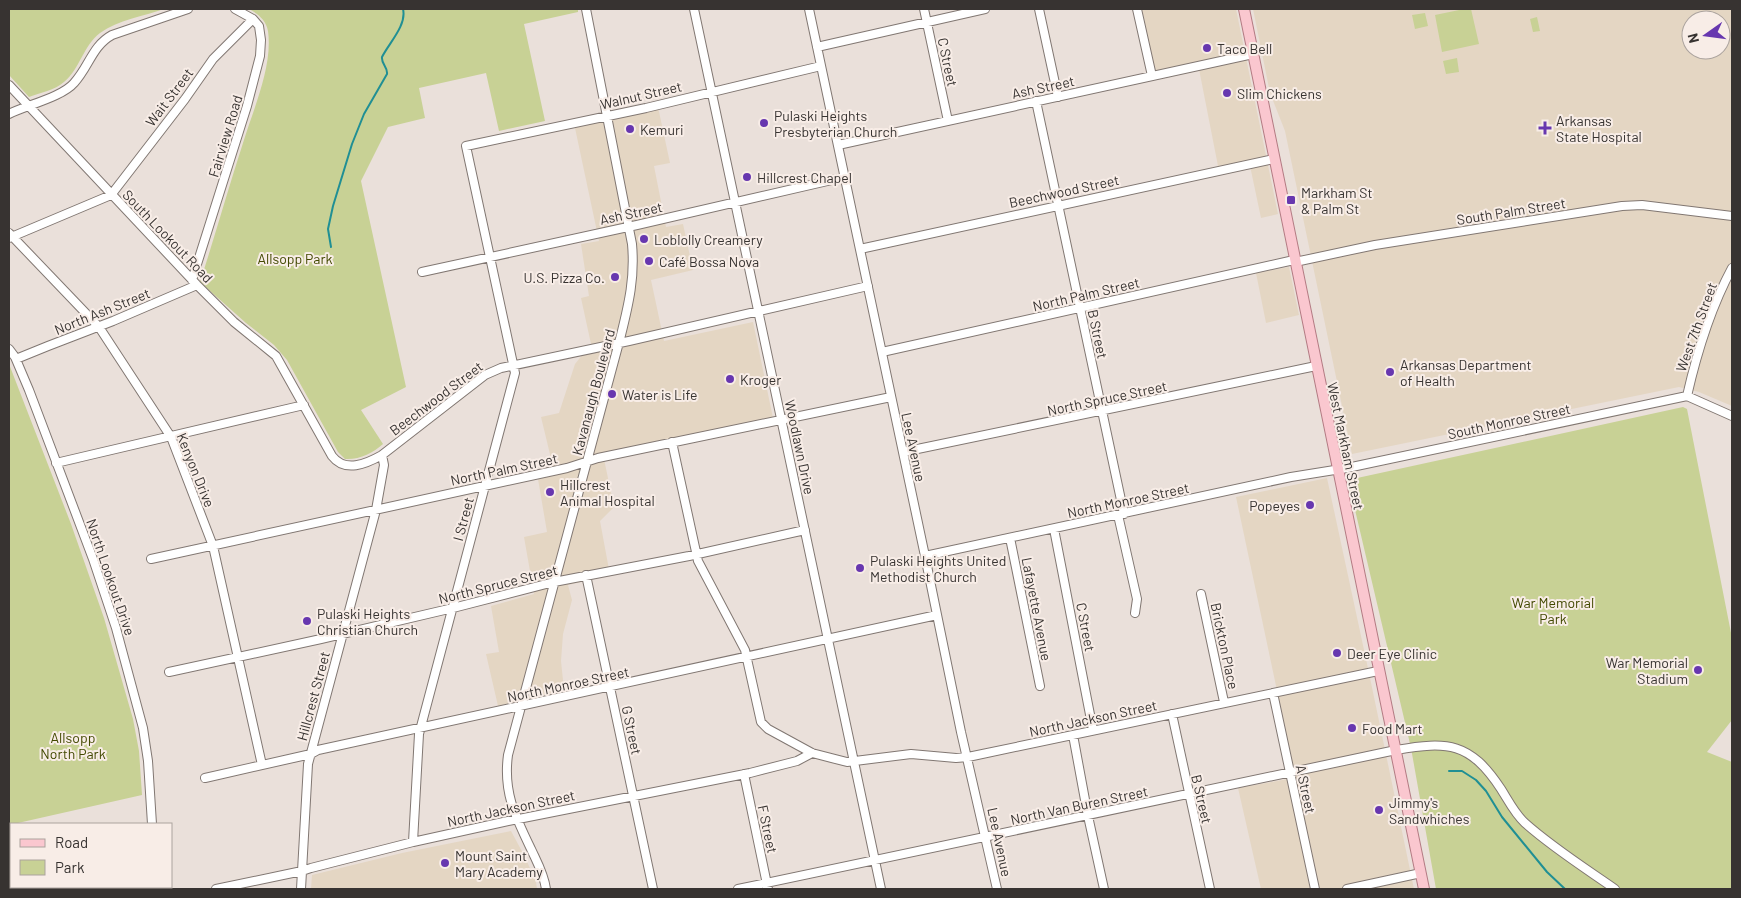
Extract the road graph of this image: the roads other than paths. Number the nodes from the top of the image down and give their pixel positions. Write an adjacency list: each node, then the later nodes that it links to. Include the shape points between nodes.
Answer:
1 (188, 9): 21 (street, via 106,38 68,88)
2 (235, 9): 11 (street)
3 (586, 9): 23 (street, Kavanaugh Boulevard)
4 (694, 9): 18 (street, Woodlawn Drive)
5 (809, 9): 13 (street, Lee Avenue)
6 (924, 9): 12 (street, C Street)
7 (985, 9): 12 (street)
8 (1038, 9): 19 (street)
9 (1137, 9): 16 (street)
10 (1244, 9): 14 (main road, West Markham Street)
11 (253, 19): 29 (street, Wait Street, via 213,59); 40 (street, Fairview Road, via 261,32 258,64)
12 (927, 21): 13 (street); 24 (street, C Street)
13 (817, 47): 15 (street, Lee Avenue)
14 (1253, 54): 16 (street, Ash Street); 27 (main road, West Markham Street)
15 (821, 66): 18 (street, Walnut Street); 25 (street, Lee Avenue)
16 (1152, 76): 19 (street, Ash Street)
17 (9, 85): 21 (street, South Lookout Road)
18 (712, 92): 23 (street, Walnut Street); 30 (street, Woodlawn Drive)
19 (1058, 97): 20 (street, Ash Street)
20 (1036, 101): 24 (street, Ash Street); 31 (street, B Street)
21 (27, 105): 22 (street); 29 (street, South Lookout Road)
22 (9, 114)
23 (607, 116): 26 (street, Walnut Street); 33 (street, Kavanaugh Boulevard)
24 (948, 120): 25 (street, Ash Street)
25 (838, 145): 28 (street, Lee Avenue)
26 (466, 146): 36 (street, I Street)
27 (1274, 159): 31 (street, Beechwood Street); 37 (main road, West Markham Street)
28 (844, 177): 30 (street, Ash Street); 35 (street, Lee Avenue)
29 (112, 195): 34 (street); 40 (street, South Lookout Road)
30 (736, 202): 33 (street, Ash Street); 43 (street, Woodlawn Drive)
31 (1058, 205): 35 (street, Beechwood Street); 42 (street, B Street)
32 (1732, 216): 37 (street, South Palm Street, via 1642,205 1622,206 1375,245)
33 (629, 227): 36 (street, Ash Street); 45 (street, Kavanaugh Boulevard, via 634,259 633,282)
34 (10, 236): 44 (street, Kenyon Drive)
35 (860, 249): 41 (street, Lee Avenue)
36 (490, 256): 39 (street, Ash Street); 49 (street, I Street)
37 (1295, 261): 42 (street, North Palm Street); 50 (main road, West Markham Street)
38 (1732, 268): 51 (street, West 7th Street, via 1702,339)
39 (422, 272)
40 (195, 283): 44 (street, North Ash Street); 53 (street, South Lookout Road, via 234,322 276,356)
41 (868, 286): 43 (street, Beechwood Street); 47 (street, Lee Avenue)
42 (1080, 308): 47 (street, North Palm Street); 54 (street, B Street)
43 (759, 311): 45 (street, Beechwood Street); 56 (street, Woodlawn Drive)
44 (98, 327): 48 (street, North Ash Street); 57 (street, Kenyon Drive)
45 (619, 344): 49 (street, Beechwood Street); 61 (street, Kavanaugh Boulevard)
46 (9, 349): 48 (street, North Lookout Drive)
47 (882, 352): 52 (street, Lee Avenue)
48 (16, 360): 62 (street, North Lookout Drive)
49 (514, 365): 60 (street, Beechwood Street, via 485,375); 64 (street, I Street, via 515,373)
50 (1316, 366): 54 (street, North Spruce Street); 63 (main road, West Markham Street)
51 (1686, 396): 55 (street); 63 (street, South Monroe Street)
52 (891, 397): 56 (street, North Palm Street); 59 (street, Lee Avenue)
53 (304, 405): 57 (street); 60 (street, Beechwood Street, via 339,463 353,466)
54 (1102, 412): 59 (street, North Spruce Street); 66 (street, B Street)
55 (1732, 416)
56 (782, 420): 58 (street, North Palm Street); 68 (street, Woodlawn Drive)
57 (171, 437): 62 (street); 70 (street, Kenyon Drive)
58 (672, 442): 61 (street, North Palm Street); 71 (street, North Jackson Street)
59 (903, 452): 72 (street, Lee Avenue)
60 (382, 455): 65 (street, Hillcrest Street, via 384,465)
61 (587, 462): 64 (street, North Palm Street); 75 (street, Kavanaugh Boulevard)
62 (56, 463): 108 (street, North Lookout Drive, via 108,601 138,706 148,761)
63 (1337, 470): 66 (street, North Monroe Street, via 1290,477); 84 (main road, West Markham Street)
64 (486, 486): 65 (street, North Palm Street); 77 (street, I Street)
65 (376, 510): 70 (street, North Palm Street); 80 (street, Hillcrest Street)
66 (1121, 515): 67 (street, North Monroe Street); 78 (street, B Street, via 1138,599)
67 (1054, 529): 69 (street, North Monroe Street); 93 (street, C Street)
68 (805, 530): 71 (street, North Spruce Street); 81 (street, Woodlawn Drive)
69 (1010, 538): 72 (street, North Monroe Street); 86 (street, Lafayette Avenue)
70 (212, 546): 73 (street, North Palm Street); 82 (street, Kenyon Drive)
71 (696, 554): 74 (street, North Spruce Street); 83 (street, North Jackson Street, via 742,642)
72 (925, 556): 79 (street, Lee Avenue)
73 (151, 559)
74 (586, 575): 75 (street, North Spruce Street); 87 (street, G Street)
75 (554, 582): 77 (street, North Spruce Street); 90 (street, Kavanaugh Boulevard)
76 (1202, 594): 89 (street, Brickton Place)
77 (453, 608): 80 (street, North Spruce Street); 92 (street, I Street)
78 (1135, 613)
79 (937, 615): 81 (street, North Monroe Street); 98 (street, Lee Avenue)
80 (344, 634): 82 (street, North Spruce Street); 97 (street, Hillcrest Street)
81 (828, 639): 83 (street, North Monroe Street); 99 (street, Woodlawn Drive)
82 (239, 658): 85 (street, North Spruce Street); 100 (street, Kenyon Drive)
83 (746, 658): 87 (street, North Monroe Street); 96 (street, North Jackson Street, via 762,725)
84 (1378, 671): 88 (street, North Jackson Street); 95 (main road, West Markham Street)
85 (169, 672)
86 (1040, 686)
87 (610, 688): 90 (street, North Monroe Street); 105 (street, G Street)
88 (1273, 694): 89 (street, North Jackson Street); 101 (street, A Street)
89 (1224, 702): 91 (street, North Jackson Street)
90 (521, 706): 92 (street, North Monroe Street); 107 (street, Kavanaugh Boulevard, via 506,772)
91 (1172, 714): 93 (street, North Jackson Street); 104 (street, B Street)
92 (420, 728): 97 (street, North Monroe Street); 110 (street, I Street)
93 (1093, 730): 94 (street, North Jackson Street)
94 (1073, 735): 98 (street, North Jackson Street); 106 (street)
95 (1396, 750): 101 (street, North Van Buren Street); 113 (main road, West Markham Street); 127 (street, North Van Buren Street, via 1447,745 1470,754 1486,768 1523,822)
96 (812, 753): 99 (street, North Jackson Street); 102 (street, North Jackson Street, via 797,761)
97 (311, 754): 100 (street, North Monroe Street); 112 (street, Hillcrest Street)
98 (968, 757): 99 (street, North Jackson Street, via 911,754); 109 (street, Lee Avenue)
99 (855, 762): 111 (street, Woodlawn Drive)
100 (262, 765): 103 (street, North Monroe Street)
101 (1290, 773): 104 (street, North Van Buren Street); 124 (street, A Street)
102 (744, 774): 105 (street, North Jackson Street); 114 (street, F Street)
103 (205, 778)
104 (1188, 795): 106 (street, North Van Buren Street); 123 (street, B Street)
105 (633, 796): 107 (street, North Jackson Street); 118 (street, G Street)
106 (1088, 816): 109 (street, North Van Buren Street); 122 (street)
107 (516, 819): 110 (street, North Jackson Street); 117 (street, Kavanaugh Boulevard, via 542,873)
108 (152, 823)
109 (986, 837): 111 (street, North Van Buren Street); 121 (street, Lee Avenue)
110 (413, 842): 112 (street, North Jackson Street)
111 (874, 860): 114 (street, North Van Buren Street); 120 (street, Woodlawn Drive)
112 (302, 871): 115 (street, North Jackson Street); 116 (street, Hillcrest Street)
113 (1421, 873): 125 (street); 126 (main road, West Markham Street)
114 (767, 886): 119 (street, North Van Buren Street)
115 (216, 889)
116 (301, 889)
117 (546, 889)
118 (653, 889)
119 (738, 889)
120 (881, 889)
121 (997, 889)
122 (1104, 889)
123 (1210, 889)
124 (1315, 889)
125 (1348, 889)
126 (1424, 889)
127 (1615, 889)

